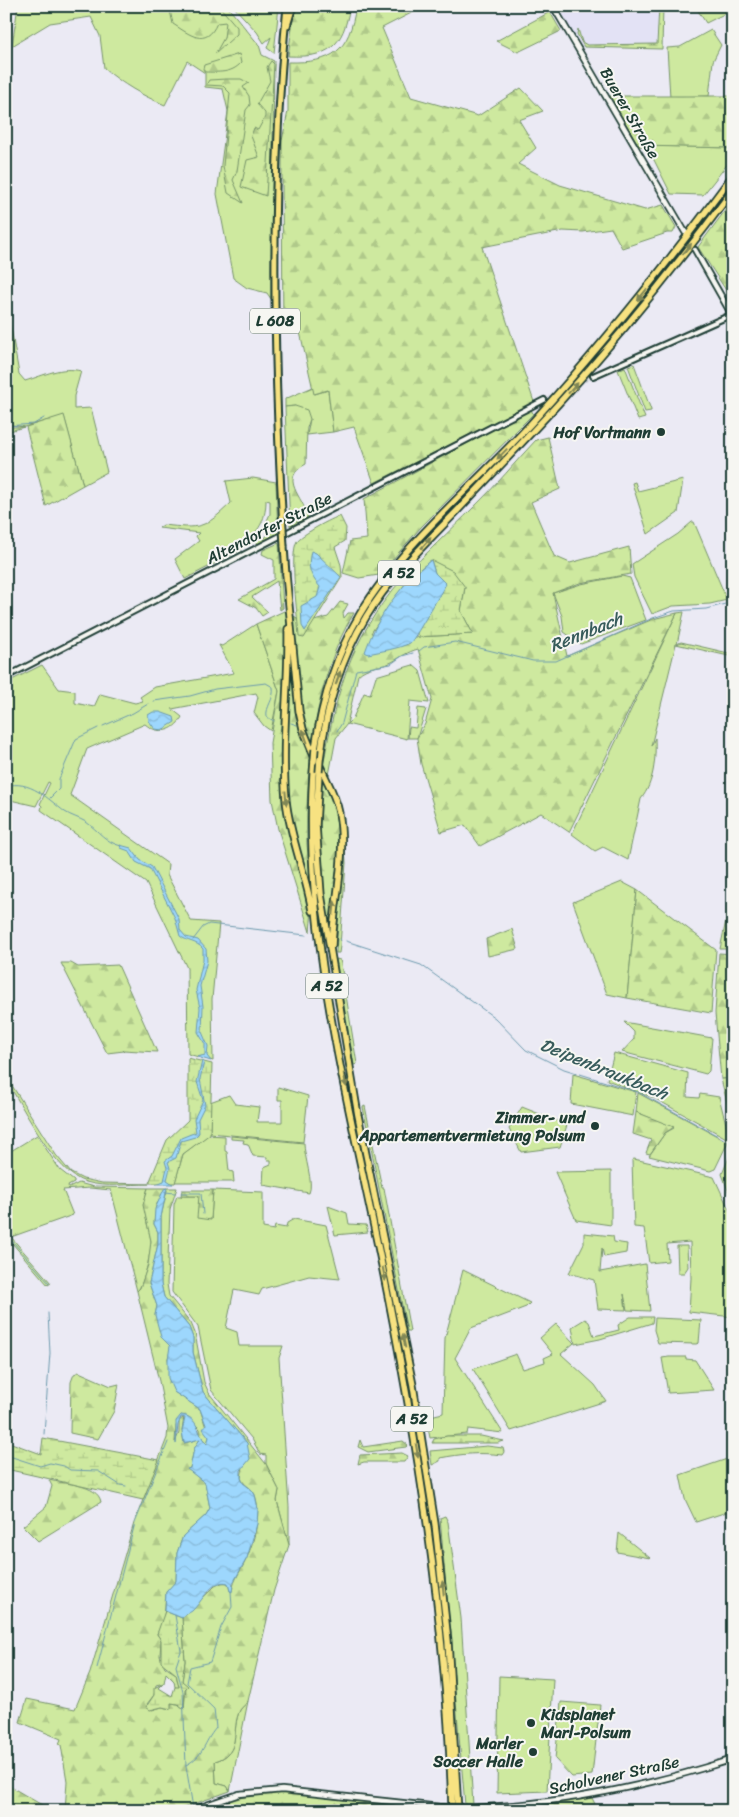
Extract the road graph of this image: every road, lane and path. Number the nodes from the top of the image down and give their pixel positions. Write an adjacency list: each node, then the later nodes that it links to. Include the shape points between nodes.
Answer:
1 (285, 6): 4 (main road)
2 (292, 6): 4 (main road)
3 (553, 6): 7 (main road, Buerer Straße)
4 (283, 41): 12 (main road, L 608, bridge, via 274,271)
5 (733, 175): 14 (highway, A 52, one-way to 14, bridge, via 605,339 536,419 417,543 371,597 331,676 322,707 315,749)
6 (733, 190): 14 (highway, A 52, one-way to 6, via 338,678 352,644 377,600 588,371)
7 (685, 232)
8 (695, 250): 9 (main road)
9 (732, 315): 10 (street)
10 (593, 376)
11 (544, 400): 13 (street, Altendorfer Straße)
12 (286, 574): 15 (highway, one-way to 15, via 286,800 316,934); 16 (highway, one-way to 12, via 341,828 333,793 303,729)
13 (6, 677)
14 (317, 760): 15 (highway, A 52, via 310,806 310,843); 16 (highway, A 52, bridge, via 317,857)
15 (320, 939): 19 (highway, A 52, one-way to 19, via 335,1032 406,1388 428,1525 442,1641)
16 (332, 957): 20 (highway, A 52, one-way to 16, via 448,1641 429,1484 358,1116)
17 (733, 1759): 18 (main road, Scholvener Straße, bridge, via 596,1795 530,1805 440,1807 282,1790 239,1794)
18 (190, 1810)
19 (452, 1811)
20 (458, 1811)

